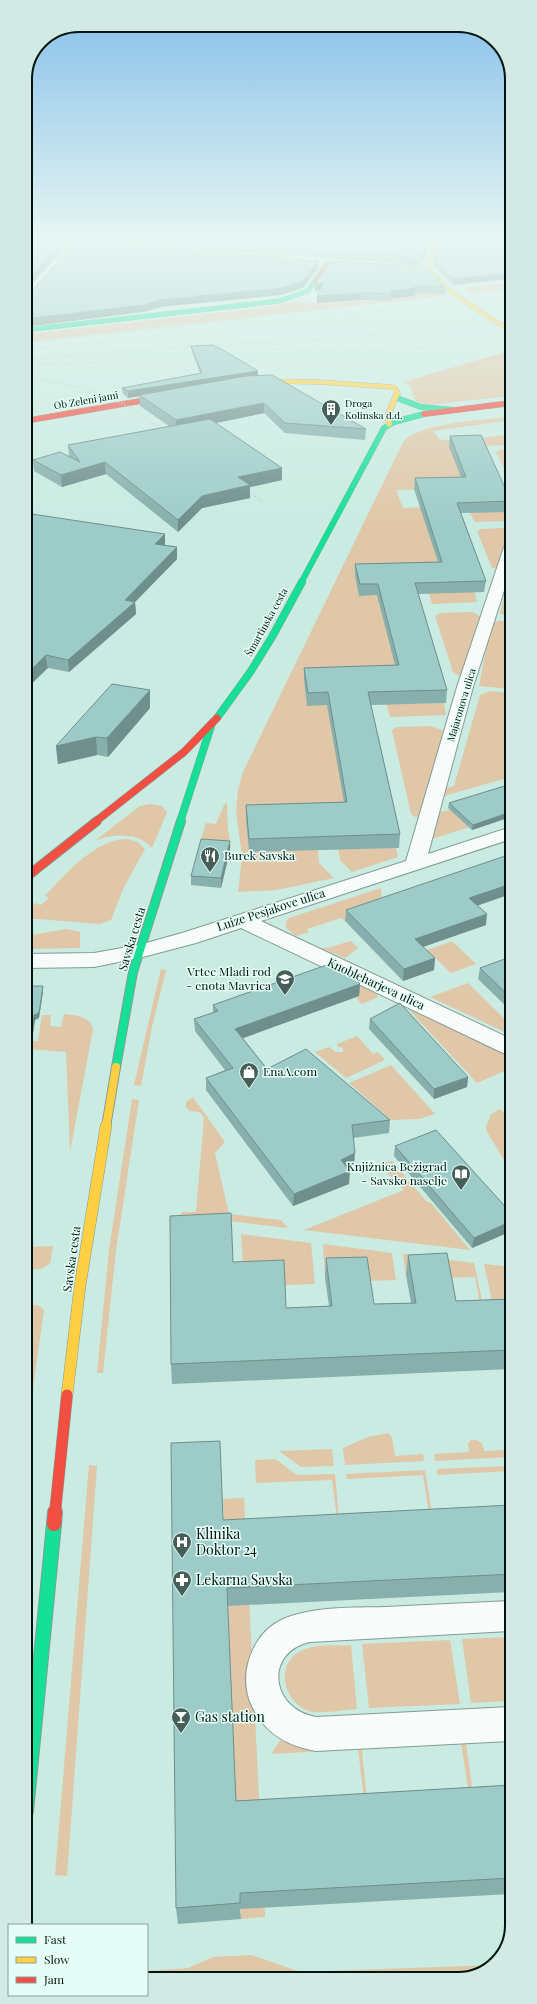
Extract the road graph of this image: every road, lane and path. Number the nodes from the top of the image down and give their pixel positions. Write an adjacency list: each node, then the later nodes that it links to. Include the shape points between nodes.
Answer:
1 (241, 382): 3 (street, via 270,380 379,385 395,388 398,392)
2 (179, 394): 6 (street, Ob Zeleni jami)
3 (397, 398): 5 (street, via 421,406); 7 (street, via 388,415)
4 (505, 404): 5 (street)
5 (454, 410): 7 (street, via 416,415)
6 (32, 420)
7 (388, 424): 9 (street, Šmartinska cesta, via 378,436 272,637 234,697)
8 (505, 566): 11 (street, Majaronova ulica, via 466,687)
9 (212, 723): 12 (street, Šmartinska cesta, via 170,764); 14 (street, Savska cesta)
10 (505, 834): 11 (street, Luize Pesjakove ulica)
11 (415, 864): 13 (street, Luize Pesjakove ulica)
12 (32, 873)
13 (241, 920): 14 (street, Luize Pesjakove ulica, via 189,938); 16 (street, Knobleharjeva ulica)
14 (139, 951): 15 (street, Luize Pesjakove ulica, via 94,960); 19 (street, Savska cesta, via 110,1091 80,1286)
15 (32, 961)
16 (505, 1045)
17 (505, 1616): 18 (street, via 300,1629 284,1636 269,1652 263,1668 262,1683 265,1697 277,1716 292,1728 308,1733)
18 (505, 1724)
19 (32, 1750)

